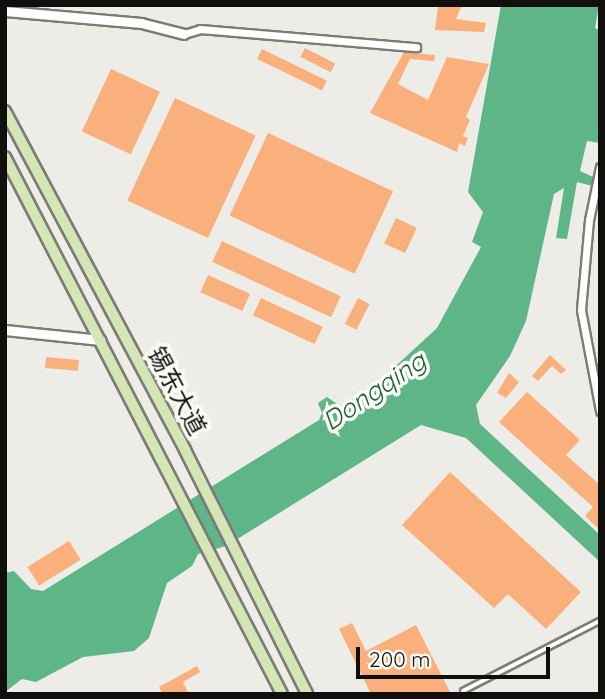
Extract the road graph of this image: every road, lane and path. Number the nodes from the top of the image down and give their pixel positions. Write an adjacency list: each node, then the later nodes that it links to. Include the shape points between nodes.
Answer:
1 (47, 9): 2 (street); 3 (street)
2 (5, 11)
3 (184, 34): 4 (street, via 200,29)
4 (416, 47)
5 (5, 111): 14 (main road, 锡东大道)
6 (5, 157): 9 (main road)
7 (600, 167): 10 (street, via 589,220 581,310)
8 (5, 330): 9 (street)
9 (100, 340): 13 (main road)
10 (600, 411)
11 (600, 621): 12 (lane)
12 (463, 691)
13 (282, 694)
14 (307, 694)

